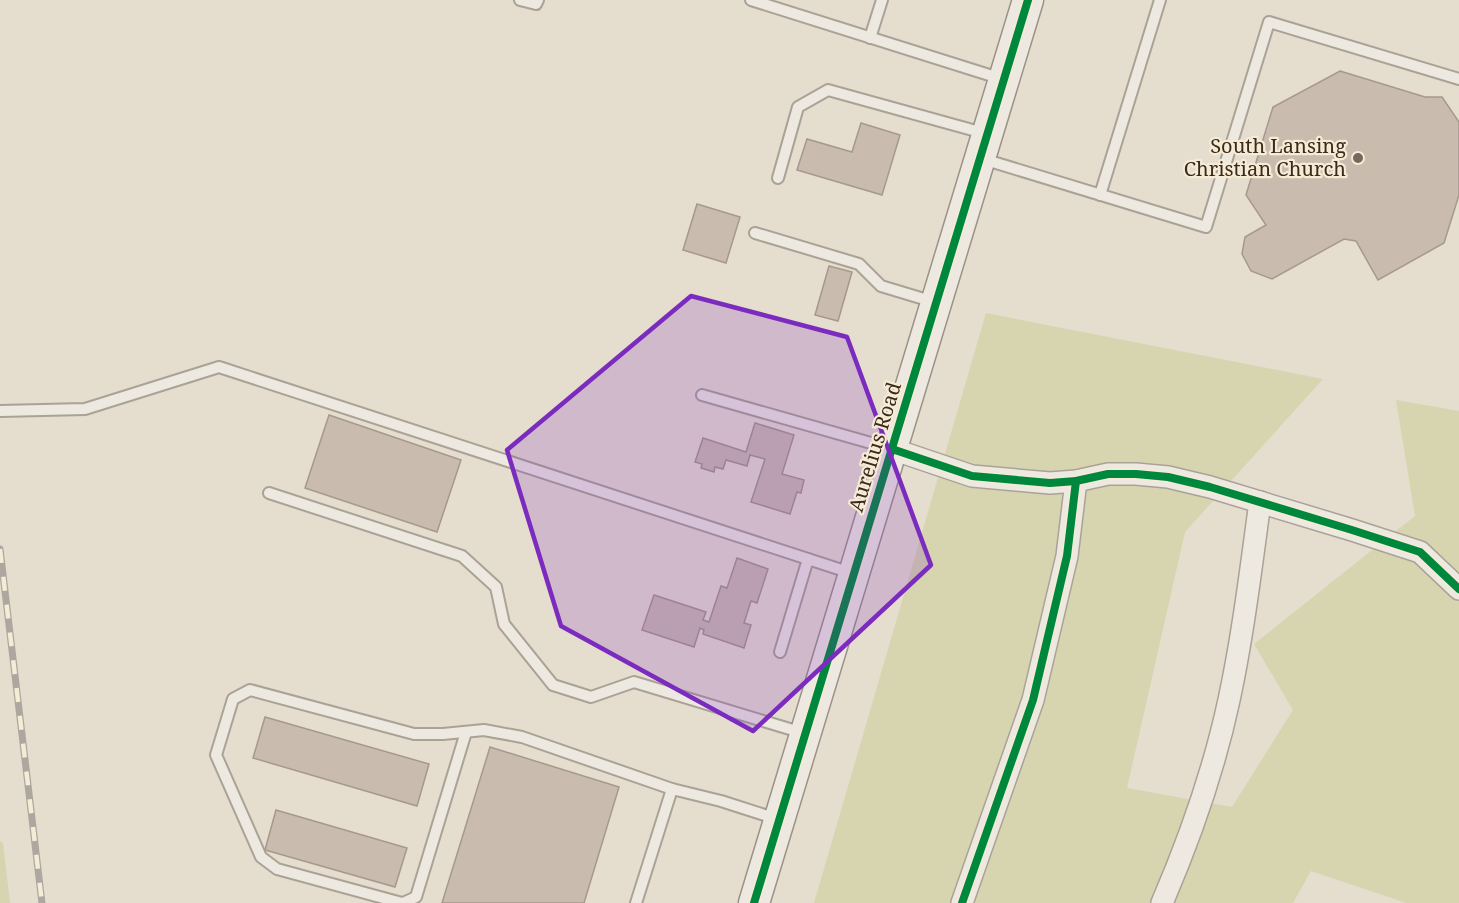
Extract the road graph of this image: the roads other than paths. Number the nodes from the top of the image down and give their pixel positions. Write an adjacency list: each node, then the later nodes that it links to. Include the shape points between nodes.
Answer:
1 (520, 0): 2 (lane, via 536,4)
2 (537, 0)
3 (751, 0): 7 (lane)
4 (882, 0): 7 (lane)
5 (1028, 0): 9 (street, Aurelius Road)
6 (1160, 0): 12 (lane)
7 (870, 38): 9 (lane)
8 (1459, 79): 12 (lane, via 1269,22 1206,227)
9 (1004, 80): 10 (street, Aurelius Road)
10 (983, 146): 11 (lane, via 828,90 798,107); 12 (lane); 14 (street, Aurelius Road)
11 (778, 178)
12 (1100, 195)
13 (755, 233): 14 (lane, via 859,264 881,286)
14 (936, 303): 17 (street, Aurelius Road)
15 (702, 395): 17 (lane)
16 (0, 411): 21 (lane, via 85,409 219,367)
17 (892, 449): 18 (street, via 972,476 1050,483); 22 (street, Aurelius Road)
18 (1076, 481): 20 (street, via 1108,474 1168,477); 32 (street, via 1067,556 1033,700)
19 (269, 493): 26 (lane, via 462,556 495,587 504,624 553,685 591,697 634,682)
20 (1260, 502): 23 (street, via 1420,552); 33 (street, via 1229,701 1189,838)
21 (808, 559): 22 (lane); 24 (lane)
22 (854, 574): 26 (street, Aurelius Road)
23 (1459, 589)
24 (780, 652)
25 (466, 732): 27 (lane, via 484,730 522,737); 29 (lane, via 416,897); 29 (lane, via 414,734 250,690 232,699 216,755 261,857 278,868)
26 (806, 734): 28 (street, Aurelius Road)
27 (672, 789): 28 (lane); 30 (lane)
28 (780, 819): 31 (street, Aurelius Road)
29 (402, 903)
30 (636, 903)
31 (754, 903)
32 (962, 903)
33 (1162, 903)

